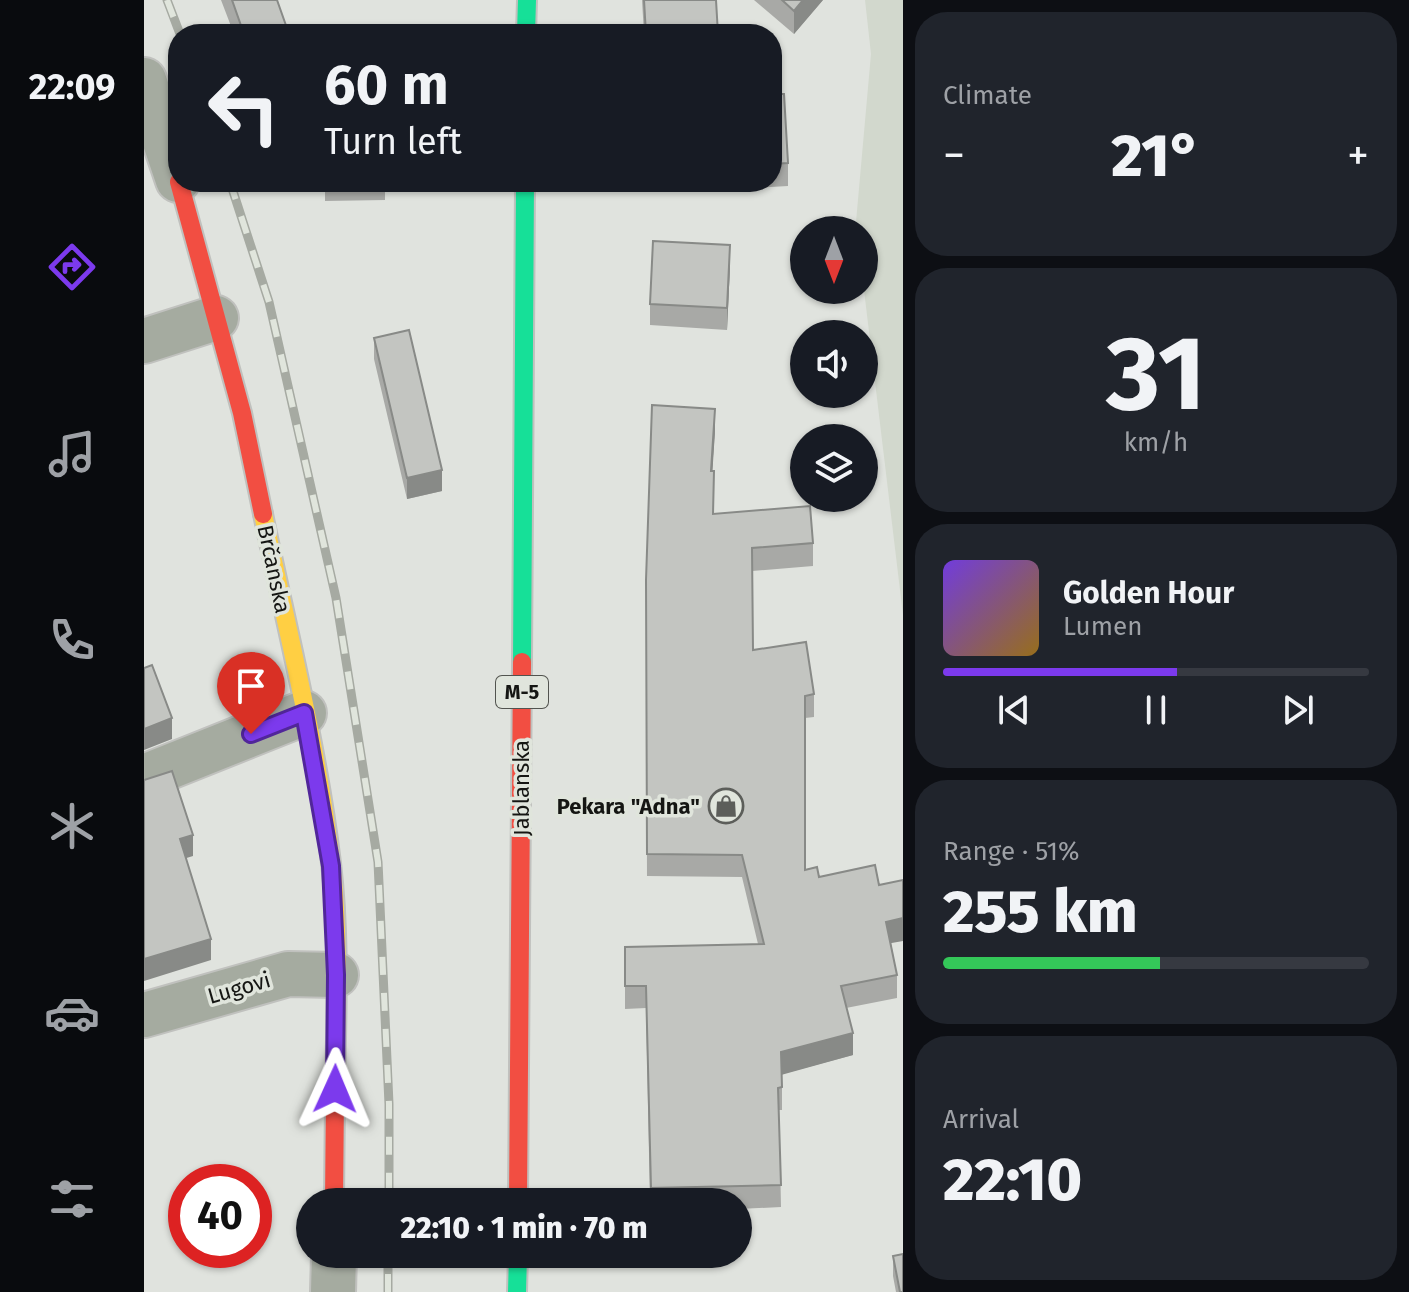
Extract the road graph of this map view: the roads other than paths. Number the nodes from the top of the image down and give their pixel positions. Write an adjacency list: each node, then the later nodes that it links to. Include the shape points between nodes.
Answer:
1 (527, 0): 2 (main road)
2 (526, 24)
3 (144, 80): 4 (street, Brčanska)
4 (168, 174)
5 (174, 192): 7 (main road, Brčanska)
6 (525, 192): 14 (main road, Jablanska / M-5)
7 (216, 318): 8 (street); 9 (main road, Brčanska, via 242,413)
8 (144, 341)
9 (304, 713): 10 (street); 11 (main road, Brčanska, via 331,866)
10 (144, 777)
11 (336, 975): 12 (street, Lugovi, via 288,974); 13 (main road, Brčanska)
12 (144, 1015)
13 (334, 1188)
14 (518, 1188)
15 (334, 1268): 17 (street)
16 (518, 1268): 18 (main road)
17 (333, 1292)
18 (517, 1292)

